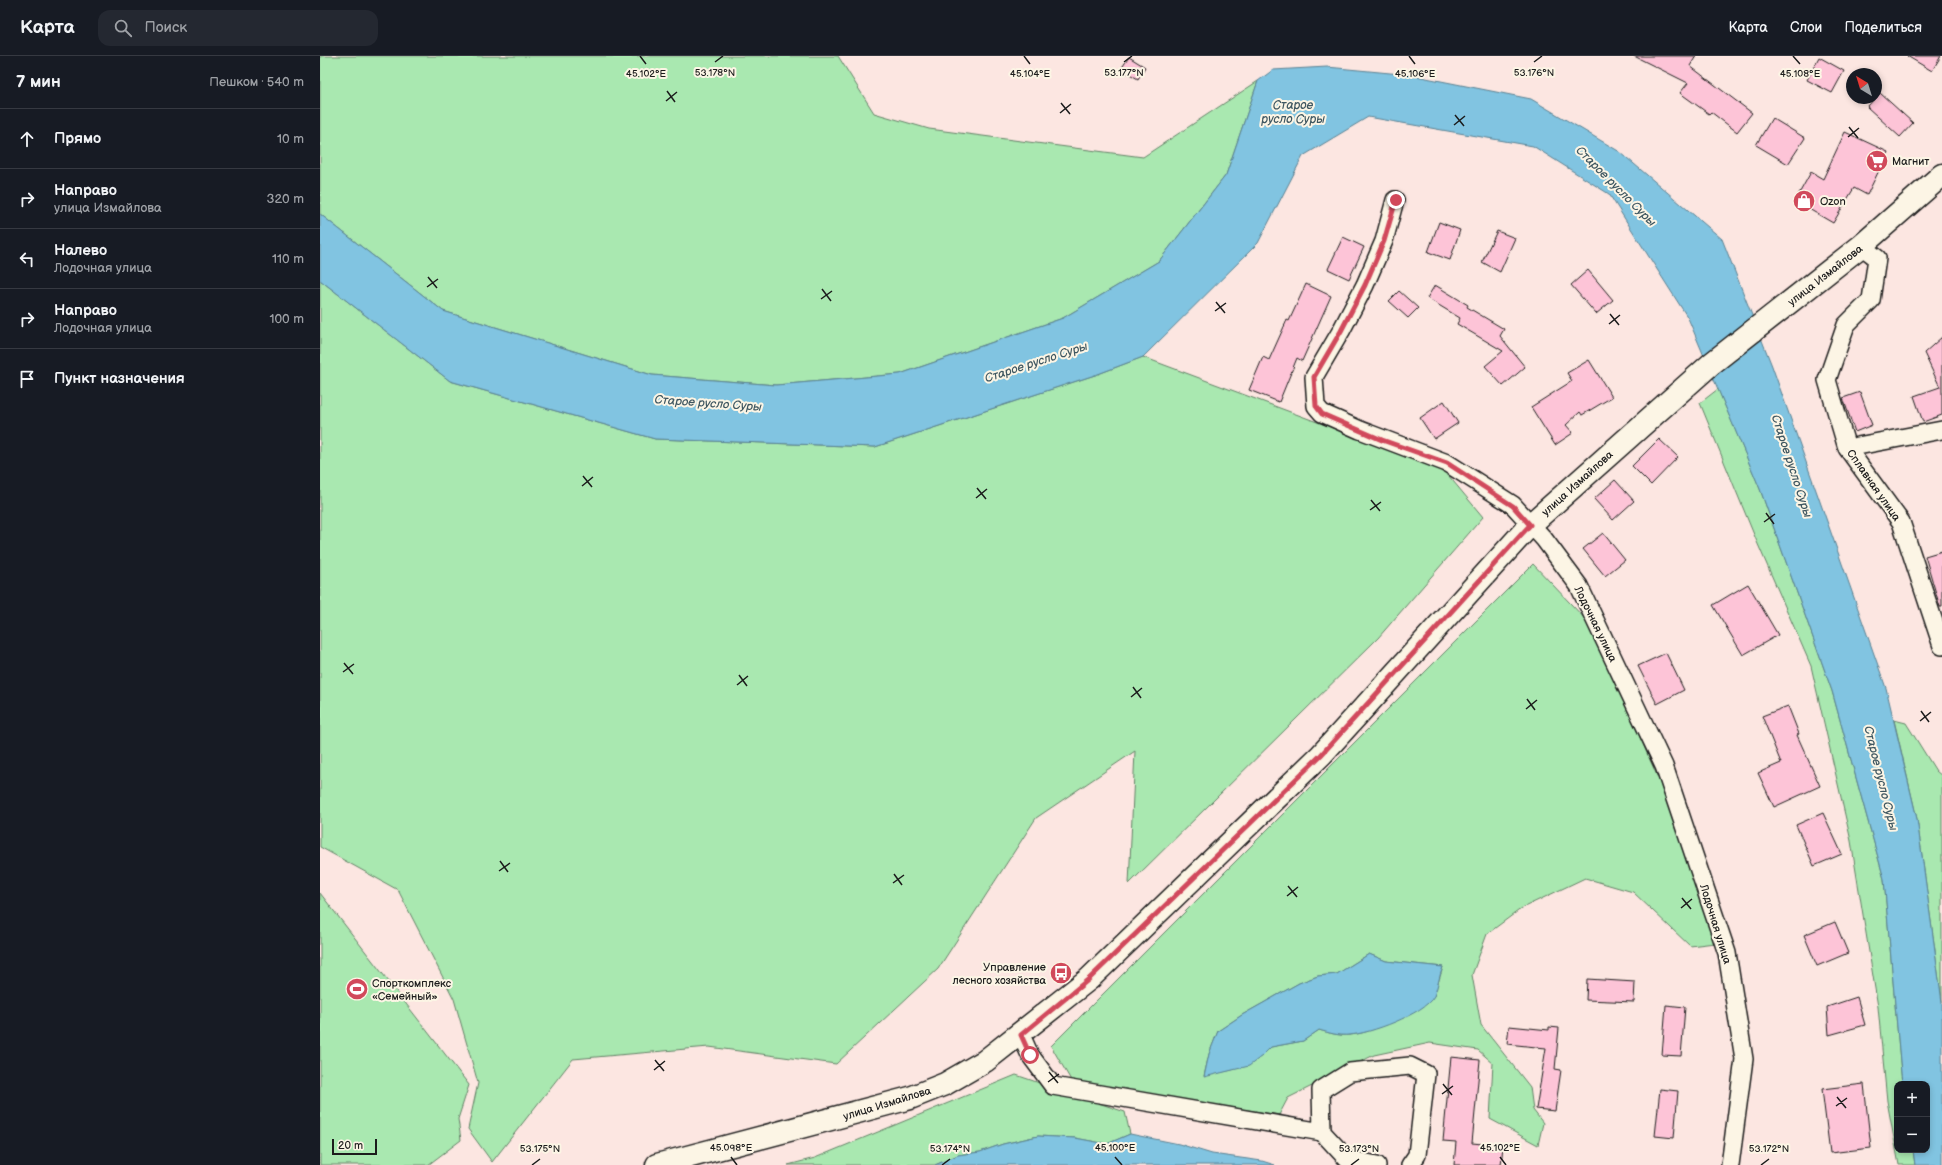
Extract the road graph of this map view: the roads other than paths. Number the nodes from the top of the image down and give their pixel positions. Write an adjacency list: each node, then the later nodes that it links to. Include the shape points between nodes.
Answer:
1 (1939, 175): 3 (main road, улица Измайлова)
2 (1396, 200): 6 (street, Лодочная улица, via 1384,241 1365,285 1314,377 1316,406 1322,414 1382,440 1447,463 1513,506)
3 (1861, 246): 5 (street, Сплавная улица, via 1877,258 1872,300 1846,325 1827,380); 6 (main road, улица Измайлова, via 1711,364)
4 (1942, 430): 5 (street)
5 (1847, 448): 7 (street, Сплавная улица, via 1901,522)
6 (1530, 525): 8 (main road, улица Измайлова, via 1321,755 1100,969); 13 (street, Лодочная улица, via 1544,539 1579,586 1664,766 1727,953 1744,1059)
7 (1942, 646)
8 (1021, 1035): 9 (street, via 1030,1055 1053,1086); 10 (main road, улица Измайлова, via 985,1062 945,1084 910,1098)
9 (1322, 1132): 11 (street, via 1347,1159); 12 (street, via 1321,1090 1350,1072 1410,1066 1426,1074 1417,1155)
10 (657, 1165)
11 (1377, 1165)
12 (1410, 1165)
13 (1730, 1165)

